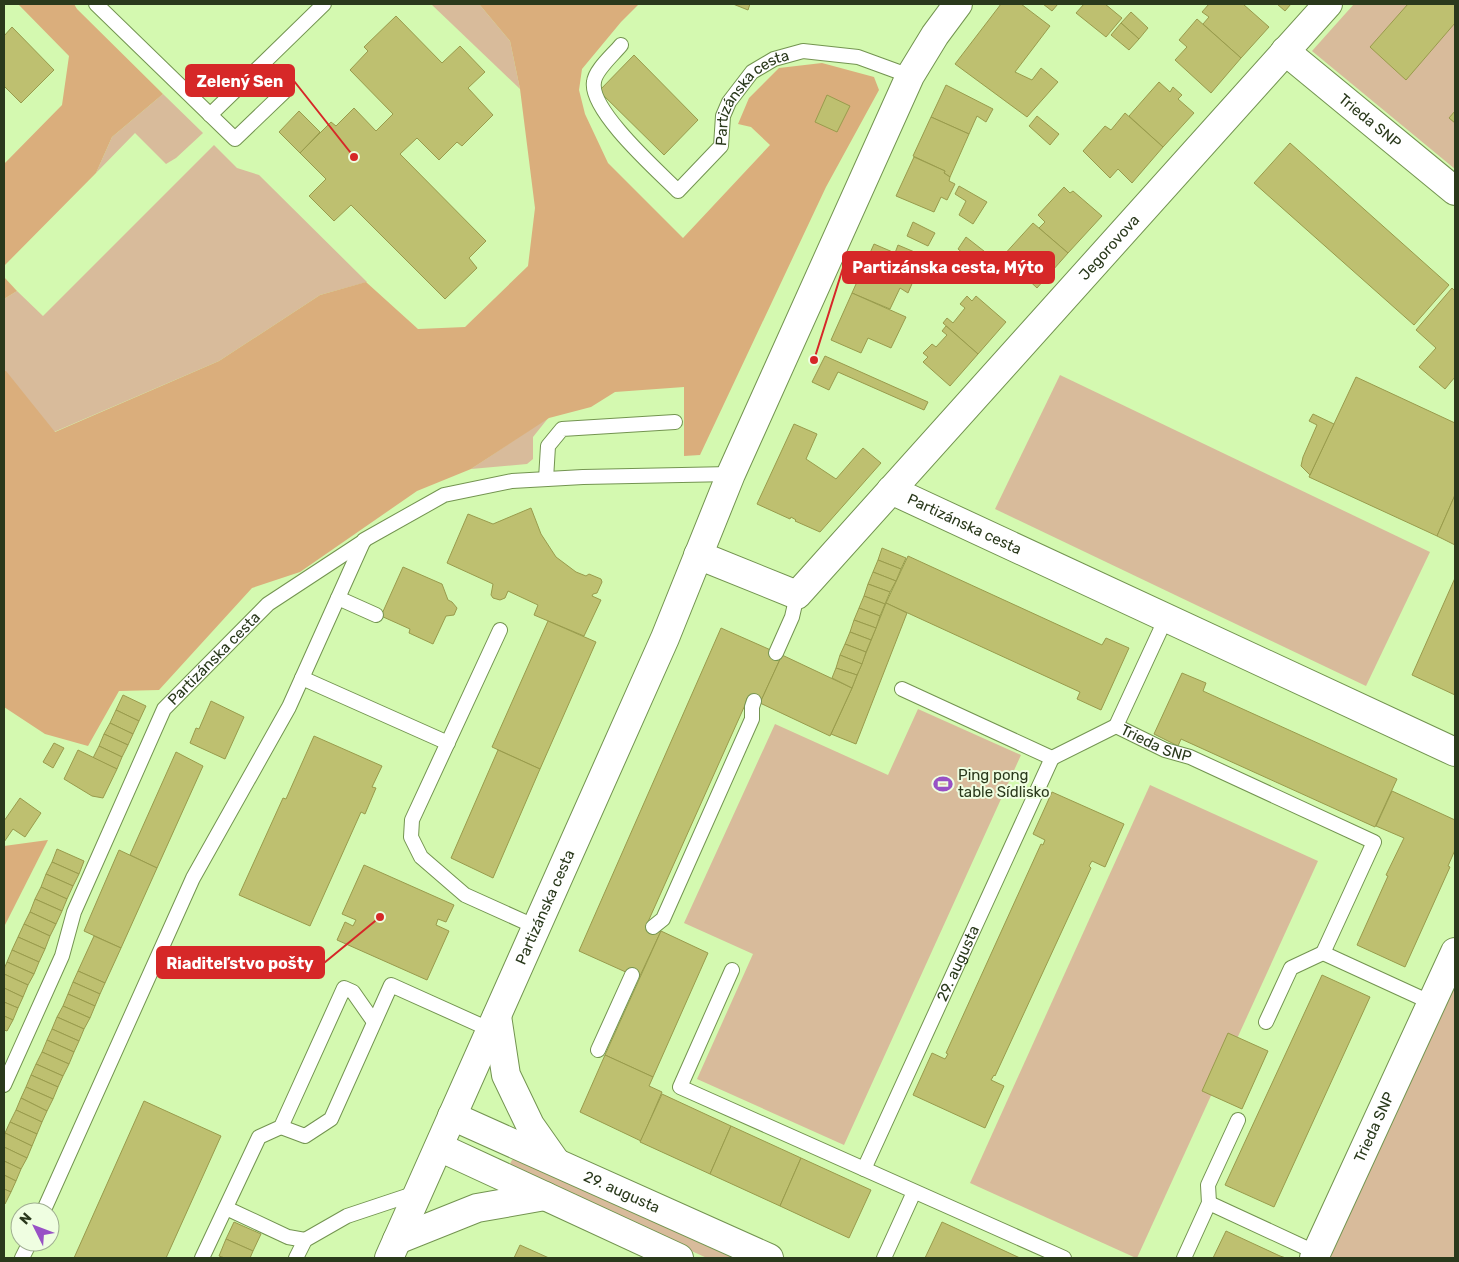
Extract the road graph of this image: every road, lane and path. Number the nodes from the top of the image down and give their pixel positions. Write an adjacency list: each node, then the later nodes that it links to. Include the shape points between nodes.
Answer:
1 (96, 4): 9 (lane)
2 (324, 4): 7 (lane)
3 (958, 4): 8 (street, Partizánska cesta)
4 (1328, 4): 6 (street, Jegorovova)
5 (621, 45): 8 (lane, Partizánska cesta, via 597,73 594,94 602,110 627,140 678,191 722,146 723,116 729,102 752,72 774,59 803,51 858,57)
6 (1285, 51): 10 (street, Trieda SNP); 14 (street, Jegorovova)
7 (260, 68): 9 (lane); 9 (lane, via 284,92 235,140)
8 (910, 76): 12 (street, Partizánska cesta)
9 (210, 115)
10 (1455, 191)
11 (675, 422): 13 (lane, via 562,429 548,446)
12 (730, 474): 13 (lane, Partizánska cesta); 16 (street, Partizánska cesta)
13 (546, 479): 15 (lane, Partizánska cesta, via 512,480 444,495)
14 (890, 490): 17 (street, Partizánska cesta); 20 (street, Partizánska cesta)
15 (364, 540): 18 (lane); 41 (lane, Partizánska cesta, via 268,604 164,709 74,912 62,956)
16 (698, 555): 17 (street); 30 (street, Partizánska cesta, via 665,638)
17 (797, 595): 22 (lane, Partizánska cesta, via 792,617)
18 (338, 598): 19 (lane); 23 (lane)
19 (376, 615)
20 (1166, 618): 26 (lane, Trieda SNP); 28 (street)
21 (500, 630): 27 (lane)
22 (776, 653)
23 (302, 678): 27 (lane); 51 (lane, via 193,878)
24 (902, 688): 29 (lane)
25 (754, 701): 31 (lane, via 752,719 663,919)
26 (1116, 726): 29 (lane); 33 (lane, Trieda SNP, via 1374,842)
27 (448, 743): 30 (lane, via 412,820 410,836 421,857 465,895)
28 (1455, 752)
29 (1052, 758): 47 (lane, 29. augusta)
30 (536, 927): 39 (street, Partizánska cesta)
31 (653, 928)
32 (1455, 952): 36 (street, Trieda SNP)
33 (1323, 953): 36 (lane); 38 (lane, via 1291,968)
34 (732, 970): 47 (lane, via 680,1087)
35 (632, 975): 40 (lane)
36 (1432, 1003): 56 (street, Trieda SNP)
37 (374, 1022): 39 (lane, via 391,985); 44 (lane, via 331,1119 305,1136); 44 (lane, via 353,992 344,988)
38 (1266, 1022)
39 (494, 1023): 42 (street, Partizánska cesta); 46 (street, 29. augusta, via 506,1075 530,1126)
40 (598, 1050)
41 (4, 1085)
42 (452, 1116): 45 (street, Partizánska cesta); 46 (street, 29. augusta)
43 (1238, 1120): 52 (lane, via 1208,1185)
44 (281, 1127): 53 (lane, via 259,1137)
45 (439, 1147): 48 (street, Partizánska cesta); 50 (street)
46 (557, 1163): 60 (street, 29. augusta)
47 (864, 1169): 49 (lane)
48 (418, 1192): 54 (lane, via 347,1216); 55 (street, Partizánska cesta)
49 (914, 1192): 61 (lane); 62 (lane)
50 (545, 1196): 55 (street, via 477,1208); 59 (street)
51 (47, 1202)
52 (1209, 1203): 56 (lane, Trieda SNP); 63 (lane)
53 (226, 1208): 54 (lane, via 288,1237); 57 (lane)
54 (305, 1240): 58 (lane)
55 (393, 1249)
56 (1316, 1256)
57 (202, 1258)
58 (296, 1258)
59 (679, 1258)
60 (769, 1258)
61 (884, 1258)
62 (1064, 1258)
63 (1184, 1258)

